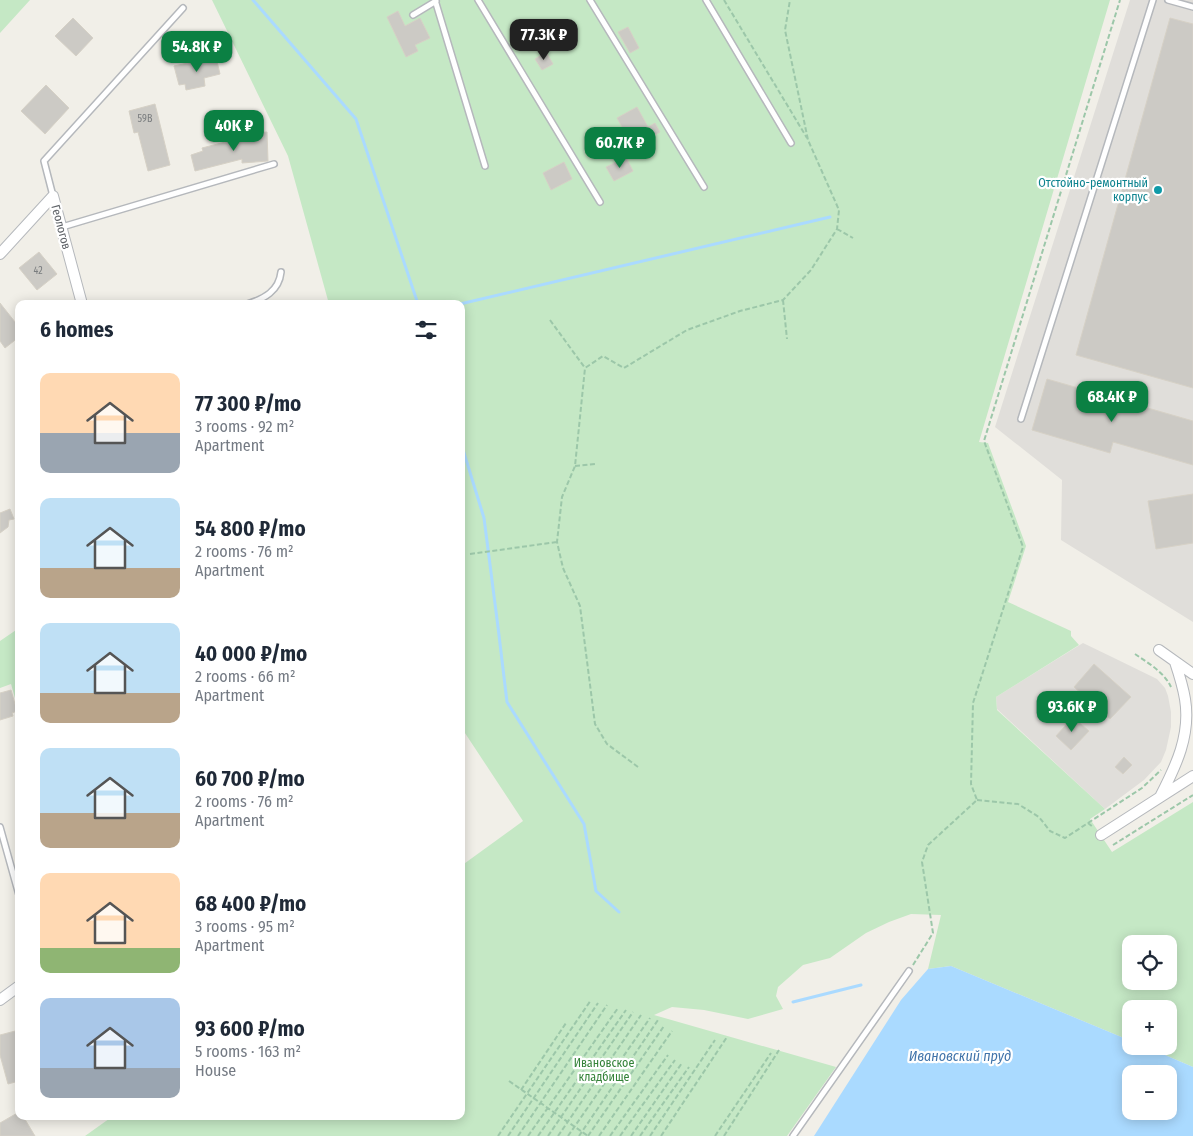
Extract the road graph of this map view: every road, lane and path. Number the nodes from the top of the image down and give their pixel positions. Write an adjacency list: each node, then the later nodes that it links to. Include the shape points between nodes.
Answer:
1 (478, 0): 19 (lane)
2 (590, 0): 17 (lane)
3 (706, 0): 14 (lane)
4 (724, 0): 13 (path)
5 (790, 0): 13 (path, via 785,30)
6 (1120, 0): 46 (path, via 984,441 1023,547 973,703 971,784)
7 (1153, 0): 31 (lane)
8 (1168, 0): 10 (lane)
9 (436, 1): 12 (lane); 16 (lane)
10 (1193, 7)
11 (183, 8): 18 (lane, via 44,161)
12 (413, 15)
13 (808, 140): 21 (path, via 839,210)
14 (791, 143)
15 (274, 164): 20 (lane)
16 (485, 166)
17 (704, 188)
18 (53, 196): 20 (street, Геологов); 23 (street, Геологов)
19 (600, 202)
20 (62, 227): 25 (street, Геологов)
21 (838, 229): 22 (path); 27 (path, via 811,270)
22 (853, 238)
23 (0, 254)
24 (280, 272): 26 (lane, via 280,279 270,293)
25 (81, 300)
26 (257, 300)
27 (783, 300): 29 (path); 30 (path, via 687,330 624,368 603,356)
28 (550, 320): 30 (path)
29 (787, 339)
30 (585, 368): 33 (path)
31 (1021, 419)
32 (596, 464): 33 (path)
33 (575, 466): 34 (path, via 562,497)
34 (558, 542): 35 (path); 41 (path, via 563,568 580,606 595,724 607,744)
35 (470, 554)
36 (1158, 650): 38 (street)
37 (1135, 654): 40 (path, via 1162,674)
38 (1175, 662): 39 (street); 45 (street, via 1186,700 1186,720 1178,760)
39 (1193, 674)
40 (1171, 688)
41 (638, 767)
42 (1163, 767): 47 (path, via 1142,788)
43 (1193, 776): 45 (street)
44 (1193, 795): 50 (path)
45 (1160, 797): 49 (street)
46 (977, 800): 47 (path, via 1018,804 1039,817 1050,831 1065,838); 52 (path, via 928,845 922,862 933,933)
47 (1088, 823): 49 (path)
48 (0, 828): 51 (lane)
49 (1100, 835)
50 (1113, 845)
51 (15, 881)
52 (909, 971): 105 (lane)
53 (15, 989): 54 (street)
54 (0, 1000)
55 (591, 1000): 77 (path)
56 (598, 1004): 78 (path)
57 (608, 1005): 79 (path)
58 (618, 1008): 80 (path)
59 (626, 1010): 81 (path)
60 (633, 1012): 82 (path)
61 (641, 1015): 83 (path)
62 (650, 1018): 84 (path)
63 (658, 1020): 85 (path)
64 (566, 1023): 76 (path)
65 (664, 1026): 95 (path)
66 (672, 1031): 96 (path)
67 (727, 1037): 102 (path)
68 (715, 1040): 101 (path)
69 (779, 1050): 104 (path)
70 (771, 1054): 103 (path)
71 (668, 1055): 97 (path)
72 (675, 1060): 98 (path)
73 (682, 1063): 99 (path)
74 (689, 1067): 100 (path)
75 (509, 1081): 76 (path)
76 (521, 1090): 77 (path)
77 (527, 1094): 78 (path); 86 (path)
78 (534, 1099): 79 (path); 87 (path)
79 (541, 1103): 80 (path); 88 (path)
80 (547, 1108): 81 (path); 89 (path)
81 (554, 1112): 82 (path); 90 (path)
82 (562, 1118): 83 (path); 91 (path)
83 (568, 1122): 84 (path); 92 (path)
84 (575, 1127): 85 (path); 93 (path)
85 (582, 1132): 94 (path); 95 (path)
86 (498, 1136)
87 (508, 1136)
88 (518, 1136)
89 (528, 1136)
90 (538, 1136)
91 (548, 1136)
92 (558, 1136)
93 (568, 1136)
94 (579, 1136)
95 (588, 1136)
96 (599, 1136)
97 (610, 1136)
98 (620, 1136)
99 (631, 1136)
100 (640, 1136)
101 (650, 1136)
102 (661, 1136)
103 (715, 1136)
104 (724, 1136)
105 (793, 1136)

